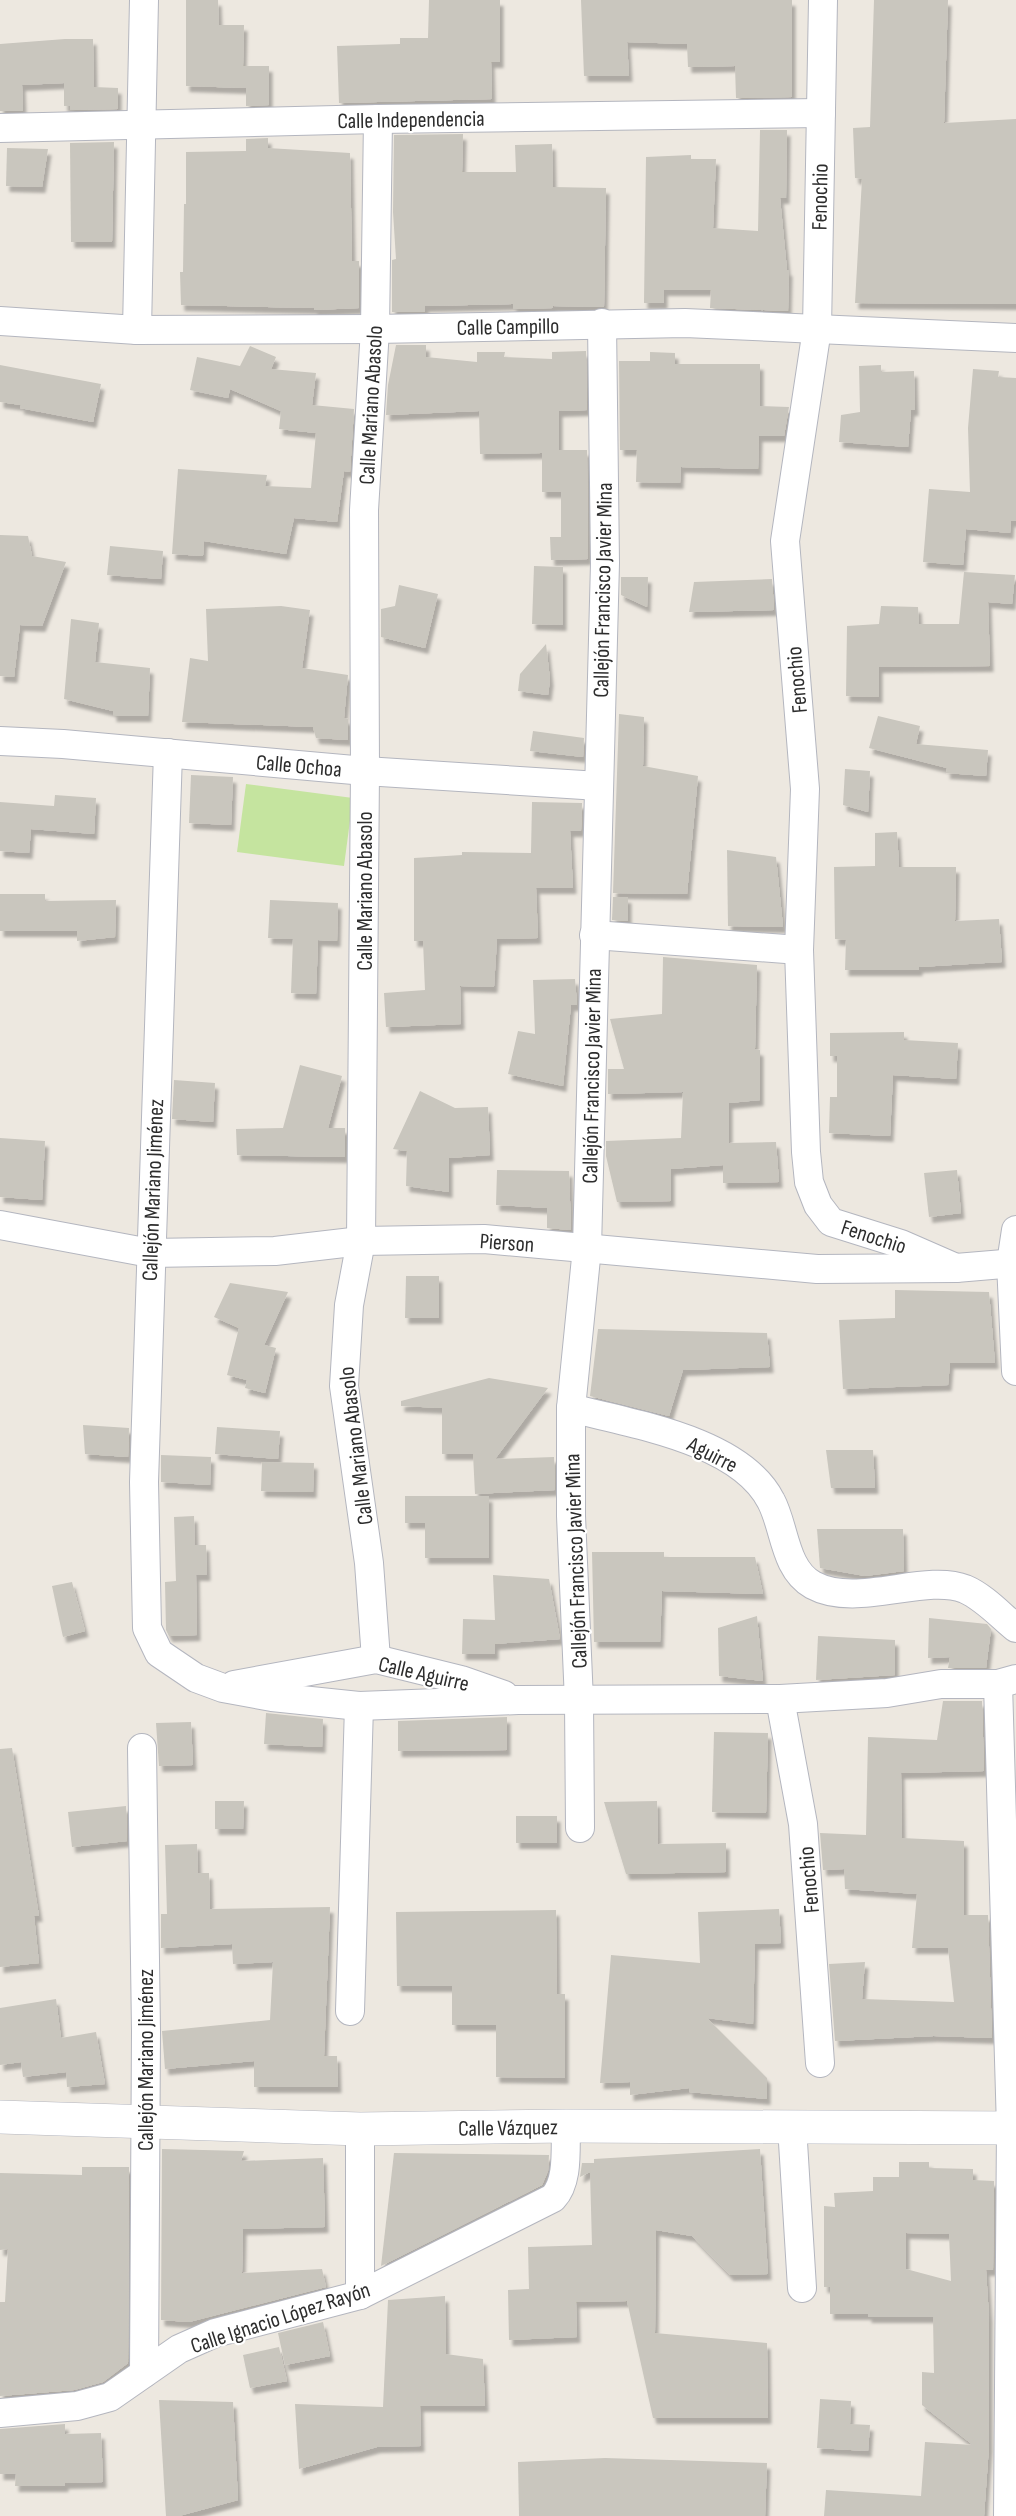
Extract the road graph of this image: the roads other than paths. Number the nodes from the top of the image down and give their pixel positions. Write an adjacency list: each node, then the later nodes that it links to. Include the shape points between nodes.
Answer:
1 (144, 0): 5 (street)
2 (823, 0): 3 (street, Fenochio)
3 (821, 113): 4 (street, Calle Independencia); 10 (street, Fenochio)
4 (378, 119): 5 (street, Calle Independencia); 9 (street, Calle Mariano Abasolo)
5 (142, 124): 6 (street, Calle Independencia); 11 (street)
6 (0, 128)
7 (0, 321): 11 (street, Calle Campillo)
8 (602, 323): 9 (street, Calle Campillo); 10 (street, Calle Campillo); 16 (street, Callejón Francisco Javier Mina, via 605,563)
9 (375, 329): 11 (street, Calle Campillo); 15 (street, Calle Mariano Abasolo, via 364,510)
10 (817, 329): 12 (street, Calle Campillo); 18 (street, Fenochio, via 785,541 805,789)
11 (137, 330)
12 (1016, 338)
13 (0, 741): 14 (street, Calle Ochoa)
14 (168, 753): 15 (street, Calle Ochoa); 23 (street, Callejón Mariano Jiménez)
15 (365, 771): 16 (street, Calle Ochoa); 21 (street, Calle Mariano Abasolo)
16 (599, 786): 17 (street, Callejón Francisco Javier Mina)
17 (594, 935): 18 (street); 22 (street, Callejón Francisco Javier Mina)
18 (799, 950): 25 (street, Fenochio, via 806,1152 809,1182 818,1205 831,1222 901,1244)
19 (0, 1225): 23 (street, Pierson)
20 (1016, 1230): 24 (street)
21 (361, 1241): 22 (street, Pierson, via 484,1239); 23 (street, Pierson, via 275,1251); 30 (street, Calle Mariano Abasolo, via 349,1305 344,1386 369,1563)
22 (587, 1248): 25 (street, Pierson, via 817,1269); 27 (street, Callejón Francisco Javier Mina)
23 (150, 1253): 28 (street, Callejón Mariano Jiménez, via 144,1482)
24 (1013, 1263): 25 (street, Pierson); 26 (street)
25 (956, 1268)
26 (1016, 1371)
27 (571, 1408): 29 (street, Aguirre, via 674,1436 733,1461 756,1480 771,1501 788,1552 801,1575 812,1585 825,1590 865,1593 954,1586 975,1595); 35 (street, Callejón Francisco Javier Mina)
28 (147, 1628): 32 (street, Calle Aguirre, via 159,1653 174,1665)
29 (1016, 1628)
30 (376, 1659): 32 (street, Calle Aguirre); 33 (street, Calle Aguirre, via 461,1680)
31 (1007, 1682): 34 (street, via 941,1684 887,1693); 45 (street)
32 (223, 1688): 36 (street, Calle Aguirre, via 282,1699)
33 (518, 1700): 35 (street, Calle Aguirre); 36 (street, Calle Aguirre)
34 (780, 1700): 35 (street, Calle Aguirre); 40 (street, Fenochio, via 802,1824)
35 (579, 1701): 38 (street, Callejón Francisco Javier Mina)
36 (359, 1706): 39 (street)
37 (142, 1748): 42 (street, Callejón Mariano Jiménez)
38 (580, 1827)
39 (350, 2011)
40 (820, 2063)
41 (0, 2117): 42 (street, Calle Vázquez)
42 (144, 2123): 46 (street, Calle Vázquez); 49 (street, Callejón Mariano Jiménez)
43 (566, 2126): 44 (street, Calle Vázquez); 46 (street, Calle Vázquez); 48 (street, Calle Ignacio López Rayón, via 563,2175 559,2192 553,2198)
44 (792, 2126): 45 (street, Calle Vázquez); 47 (street)
45 (1013, 2128): 51 (street)
46 (360, 2129): 48 (street)
47 (802, 2288)
48 (360, 2295): 49 (street, Calle Ignacio López Rayón, via 215,2334 179,2349)
49 (144, 2373): 50 (street, Calle Ignacio López Rayón, via 95,2403)
50 (0, 2413)
51 (1008, 2516)

